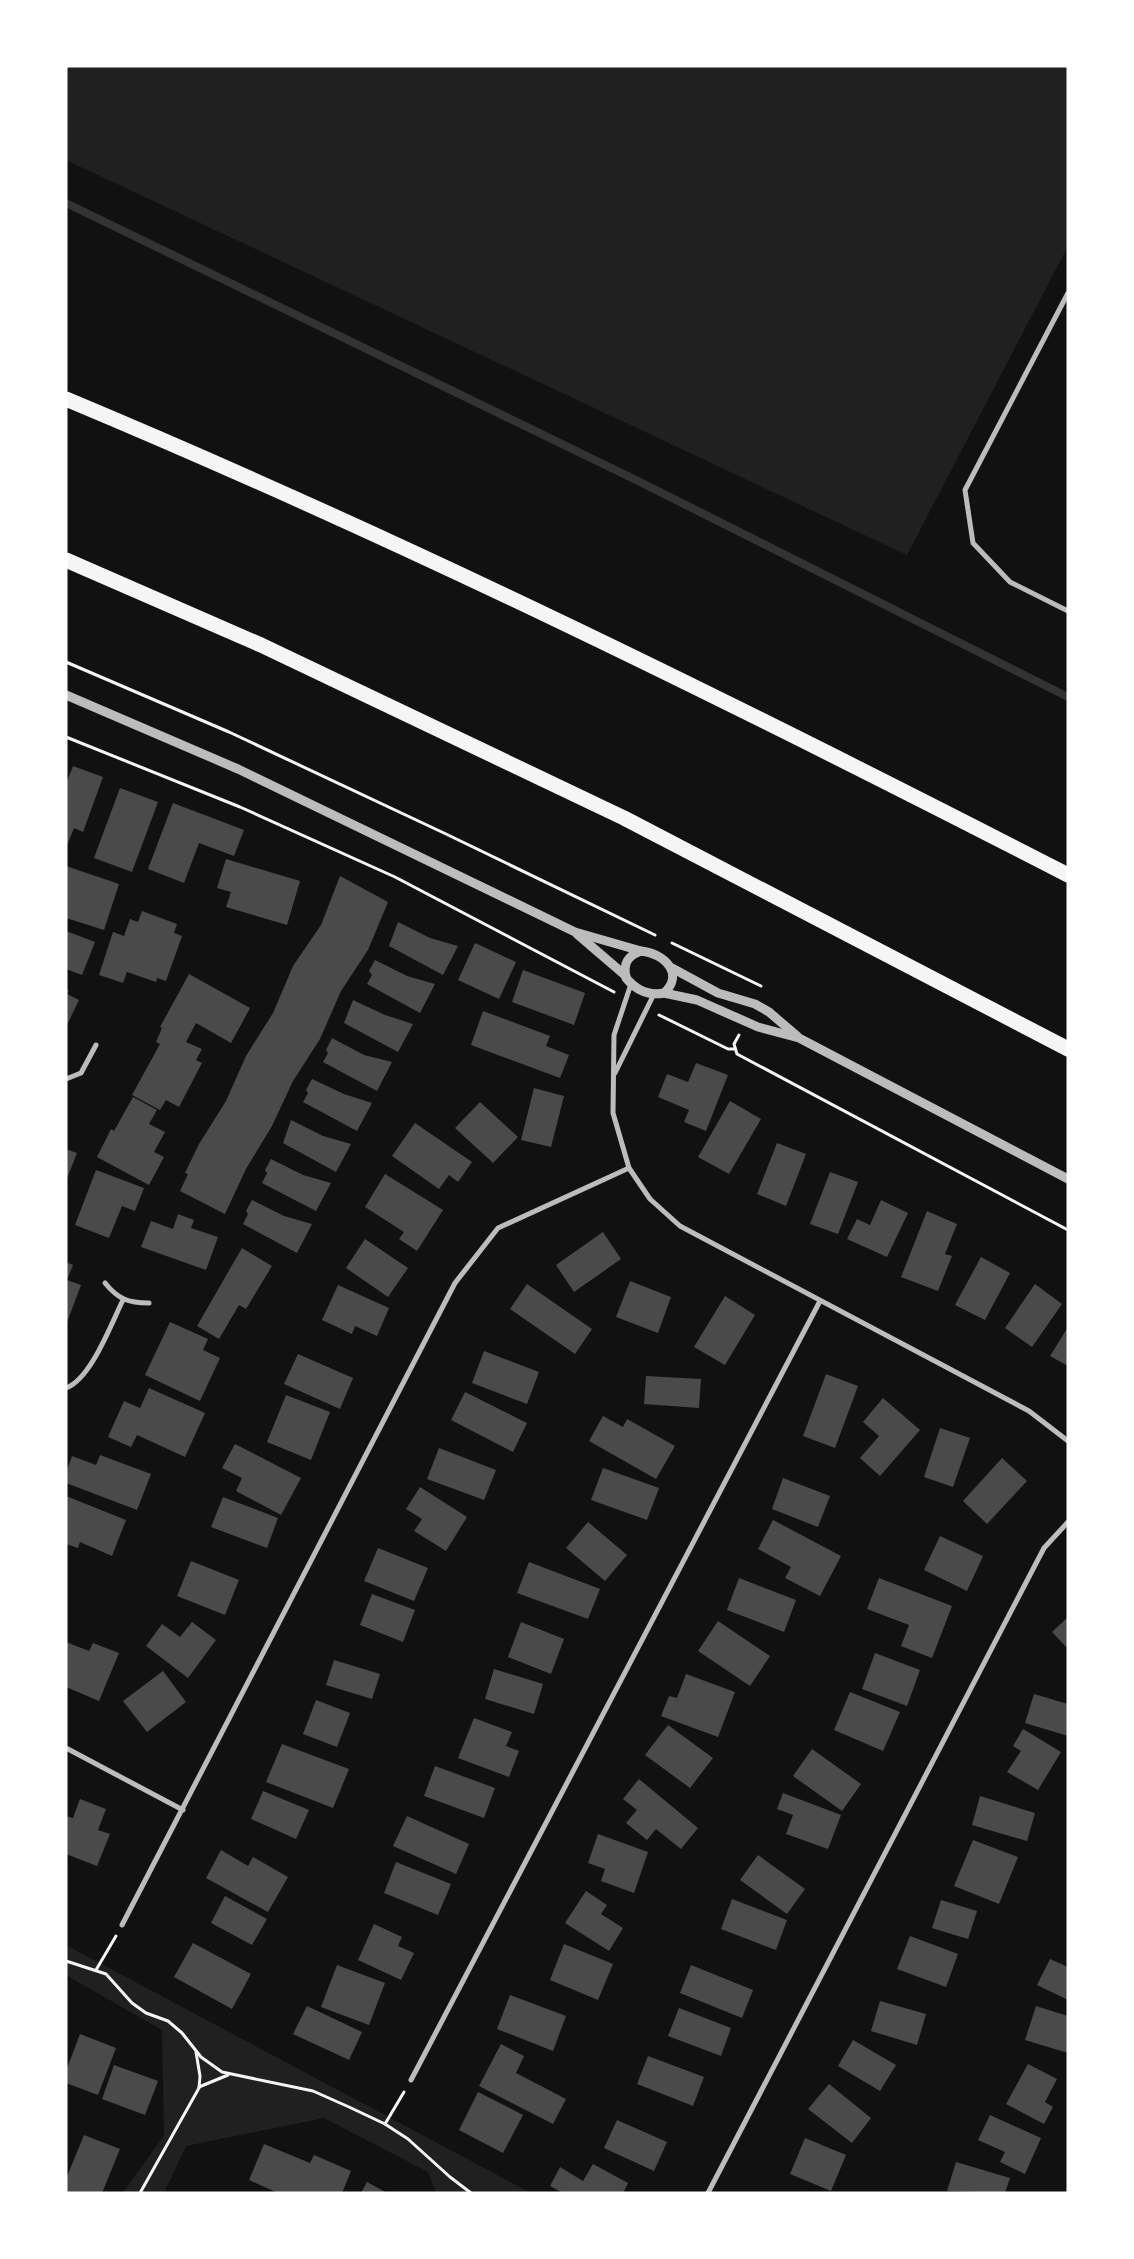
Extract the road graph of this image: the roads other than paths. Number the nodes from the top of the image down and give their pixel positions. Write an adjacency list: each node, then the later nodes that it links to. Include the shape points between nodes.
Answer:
1 (1068, 293): 4 (street, via 965,490 973,543 1010,582)
2 (66, 399): 6 (highway, via 485,584 810,742)
3 (66, 560): 15 (highway, via 261,645 624,818)
4 (1068, 611)
5 (66, 695): 7 (street, via 238,768)
6 (1068, 875)
7 (575, 932): 8 (street); 10 (street)
8 (641, 951): 9 (street, via 656,954); 10 (street, via 627,960)
9 (672, 968): 11 (street, via 672,982); 13 (street, via 718,993 755,1004)
10 (629, 980): 12 (street, via 641,991); 16 (street, via 614,1035)
11 (664, 993): 12 (street); 13 (street, via 697,1000 758,1027)
12 (654, 994): 16 (street)
13 (799, 1038): 19 (street)
14 (96, 1045): 17 (street, via 81,1073)
15 (1068, 1049)
16 (614, 1073): 18 (street, via 612,1113)
17 (66, 1078)
18 (629, 1168): 22 (street, via 650,1199 680,1226); 28 (street, via 498,1228 455,1282)
19 (1068, 1179)
20 (105, 1283): 21 (street)
21 (123, 1300): 23 (street); 24 (street, via 89,1367 76,1384)
22 (820, 1301): 25 (street, via 1029,1411); 30 (street)
23 (148, 1303)
24 (66, 1388)
25 (1068, 1442)
26 (1068, 1522): 31 (street, via 1044,1548)
27 (66, 1748): 28 (street)
28 (183, 1810): 29 (street)
29 (122, 1925)
30 (411, 2080)
31 (708, 2193)

